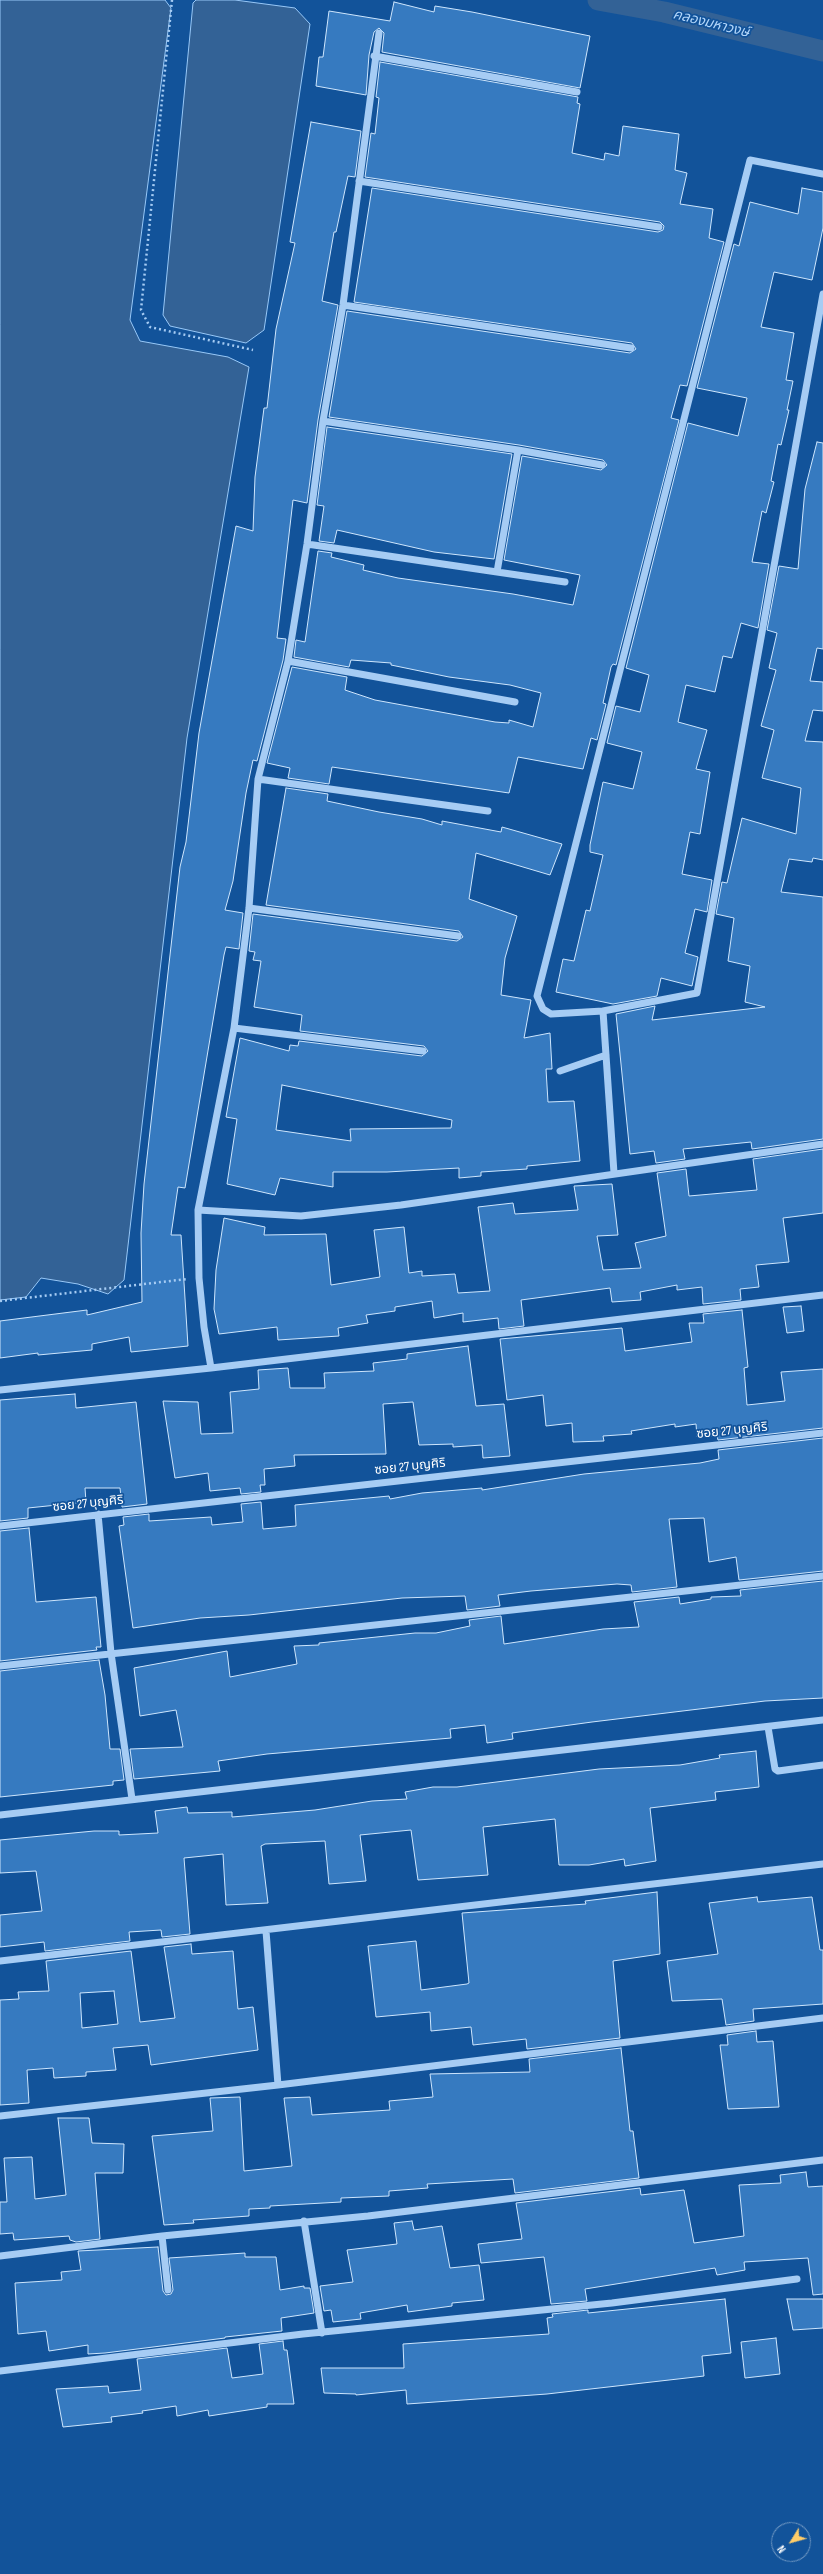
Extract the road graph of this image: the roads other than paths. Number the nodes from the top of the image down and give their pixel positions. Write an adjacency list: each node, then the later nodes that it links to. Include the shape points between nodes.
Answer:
1 (379, 33): 2 (street)
2 (374, 56): 3 (street); 5 (street)
3 (577, 92)
4 (823, 174): 22 (street, via 750,160 537,996 543,1009 551,1014)
5 (360, 181): 6 (street); 8 (street)
6 (659, 227)
7 (823, 294): 22 (street, via 697,993)
8 (343, 305): 9 (street); 10 (street)
9 (631, 348)
10 (323, 420): 11 (street); 13 (street)
11 (518, 450): 12 (street); 14 (street)
12 (602, 465)
13 (307, 544): 14 (street); 16 (street)
14 (497, 572): 15 (street)
15 (565, 582)
16 (288, 661): 17 (street); 18 (street)
17 (515, 702)
18 (258, 779): 19 (street); 20 (street)
19 (488, 811)
20 (250, 908): 21 (street); 23 (street)
21 (458, 936)
22 (603, 1011): 25 (street)
23 (234, 1028): 24 (street); 29 (street)
24 (423, 1052)
25 (606, 1055): 26 (street); 28 (street)
26 (560, 1071)
27 (823, 1144): 28 (street)
28 (614, 1173): 29 (street, via 401,1205 302,1216)
29 (198, 1210): 31 (street, via 199,1278)
30 (823, 1295): 31 (street)
31 (211, 1368): 32 (street)
32 (0, 1390)
33 (823, 1433): 34 (street, ซอย 27 บุญศิริ)
34 (98, 1514): 35 (street, ซอย 27 บุญศิริ); 37 (street)
35 (0, 1526)
36 (823, 1576): 37 (street)
37 (110, 1653): 38 (street); 42 (street)
38 (0, 1666)
39 (823, 1720): 40 (street)
40 (768, 1727): 41 (street, via 775,1769 778,1771); 42 (street)
41 (823, 1765)
42 (132, 1799): 43 (street)
43 (0, 1815)
44 (823, 1864): 45 (street)
45 (266, 1931): 46 (street); 48 (street)
46 (0, 1961)
47 (823, 2018): 48 (street)
48 (278, 2085): 49 (street)
49 (0, 2116)
50 (823, 2160): 51 (street, via 368,2216)
51 (304, 2221): 52 (street); 56 (street)
52 (162, 2236): 53 (street); 55 (street)
53 (0, 2256)
54 (798, 2279): 56 (street, via 604,2304)
55 (168, 2290)
56 (322, 2333): 57 (street)
57 (0, 2371)

